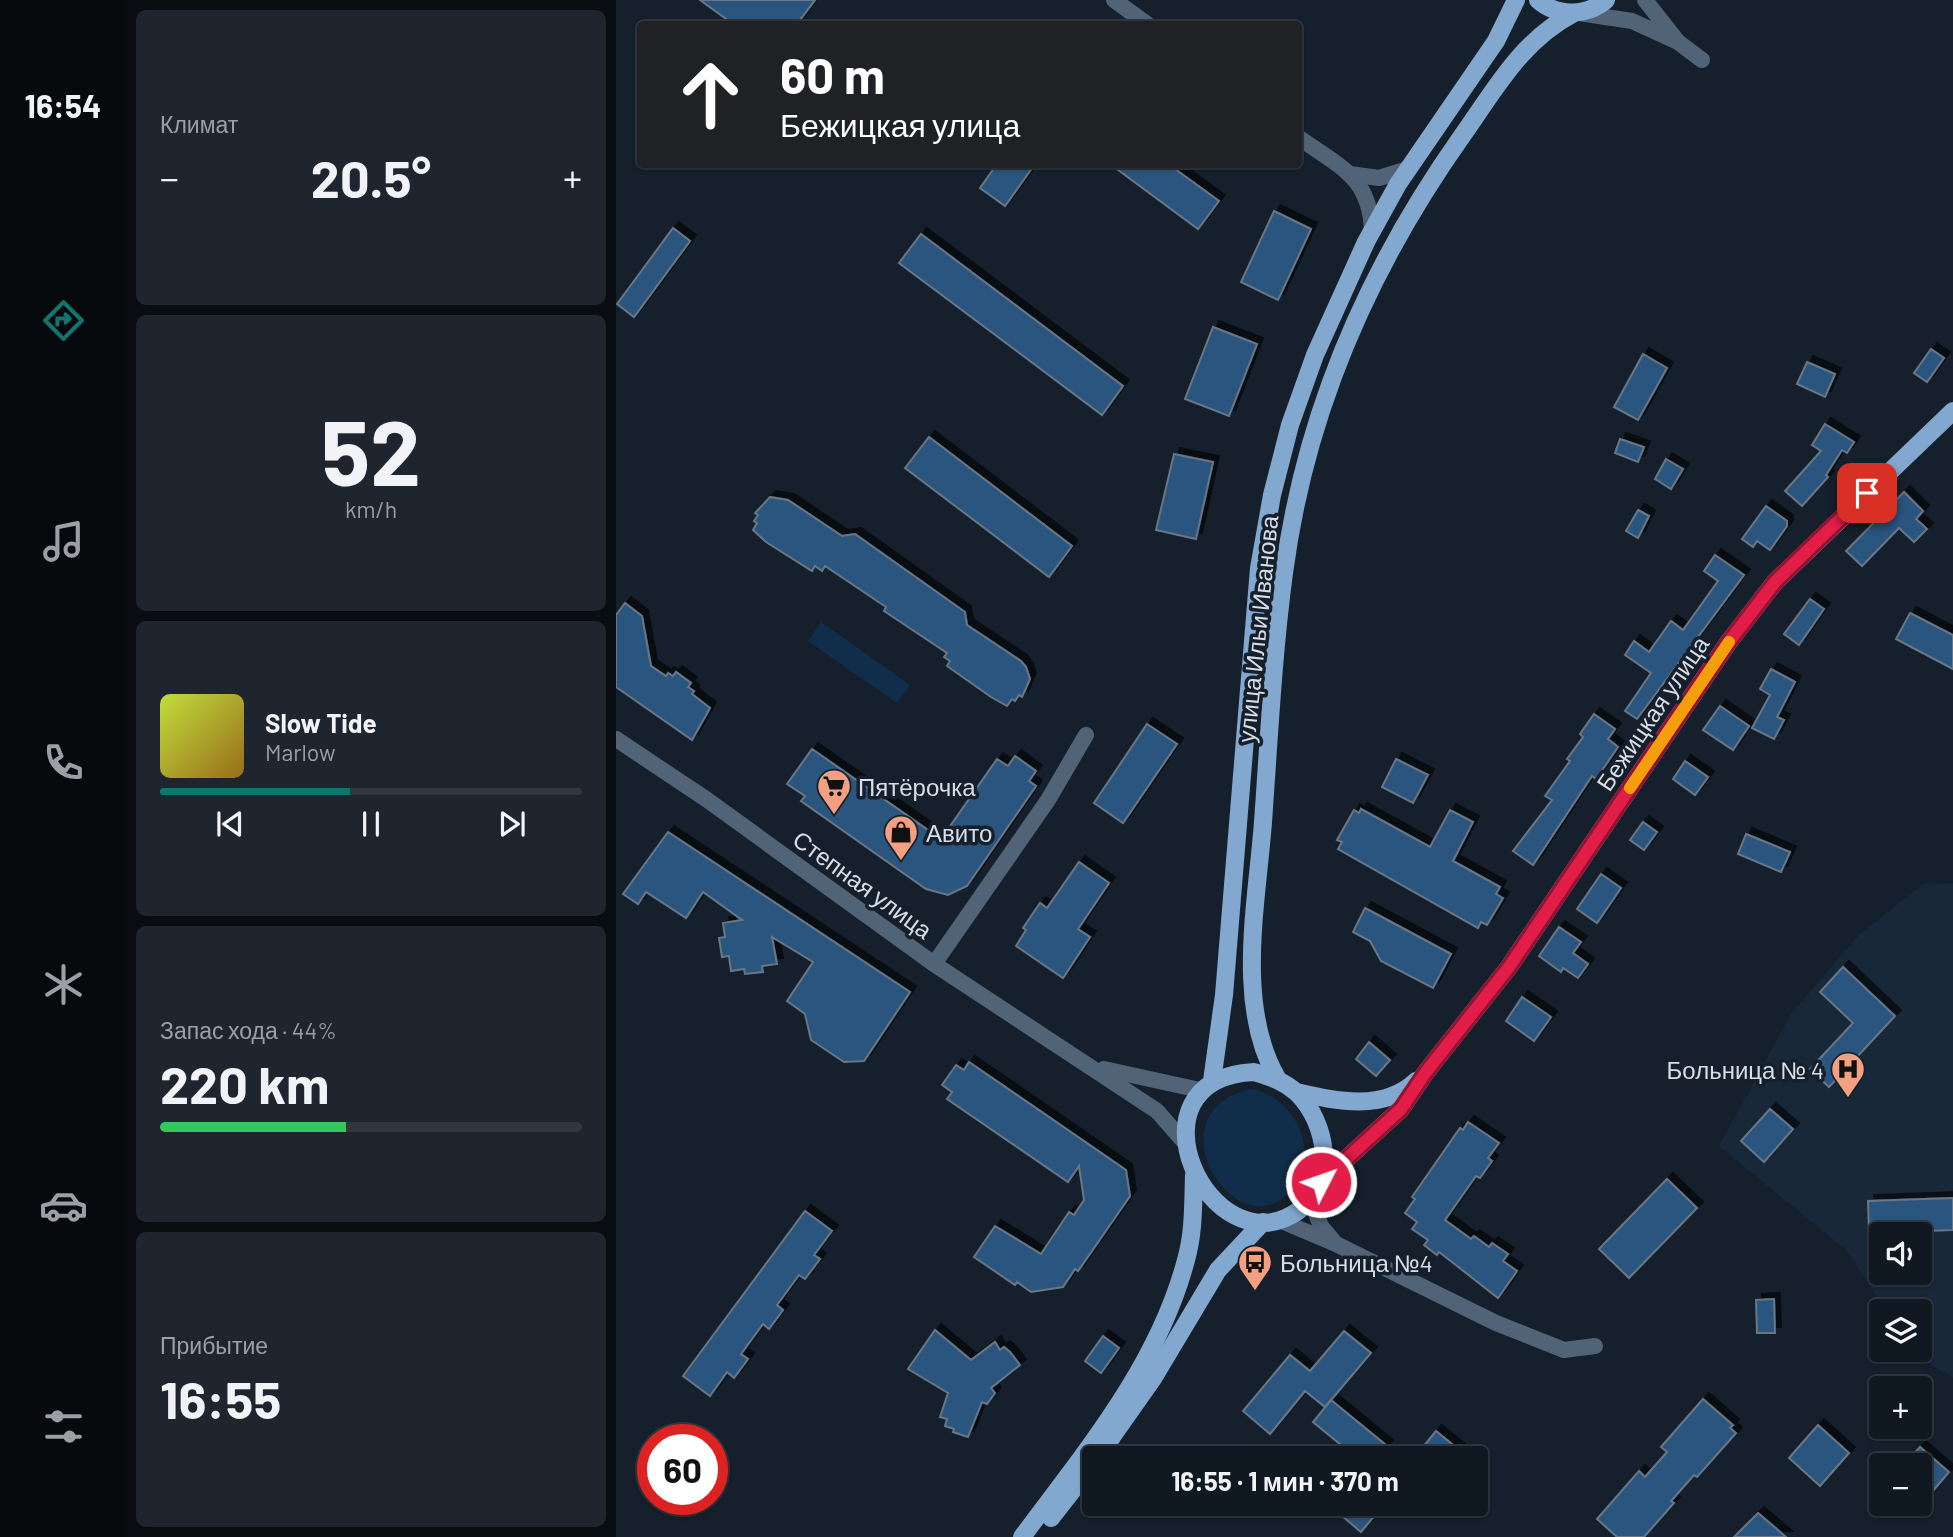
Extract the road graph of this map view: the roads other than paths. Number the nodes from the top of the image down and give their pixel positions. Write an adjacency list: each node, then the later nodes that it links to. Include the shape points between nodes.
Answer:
1 (1114, 0): 7 (street)
2 (1516, 0): 11 (main road, улица Ильи Иванова, via 1478,68)
3 (1538, 0): 6 (main road, via 1557,11)
4 (1606, 0): 6 (main road, улица Ильи Иванова)
5 (1645, 0): 8 (street)
6 (1573, 13): 8 (street, via 1632,21); 20 (main road, улица Ильи Иванова, via 1532,40 1419,197 1362,306 1315,430 1284,572 1256,916 1252,996 1259,1035)
7 (1143, 21)
8 (1678, 42): 9 (street)
9 (1702, 60)
10 (1302, 140): 12 (street)
11 (1408, 169): 12 (street, via 1379,178); 13 (main road, улица Ильи Иванова)
12 (1348, 173): 13 (street, via 1367,196)
13 (1372, 231): 21 (main road, улица Ильи Иванова, via 1315,355 1272,495 1251,632 1224,995)
14 (1953, 411): 19 (main road, Бежицкая улица, via 1775,582 1728,643 1509,967)
15 (1086, 735): 17 (street, via 1048,800)
16 (616, 739): 17 (street, Степная улица)
17 (934, 964): 18 (street, Степная улица)
18 (1084, 1063): 21 (street, via 1123,1075); 23 (street, Степная улица, via 1157,1111)
19 (1426, 1072): 22 (main road, via 1408,1089 1380,1101); 25 (main road, via 1401,1109)
20 (1277, 1078): 21 (main road, via 1237,1073); 22 (main road)
21 (1206, 1086): 23 (main road, via 1188,1117)
22 (1296, 1092): 25 (main road, via 1310,1108 1322,1142)
23 (1186, 1144): 24 (main road)
24 (1194, 1175): 27 (main road, via 1207,1194 1241,1219); 32 (main road, via 1186,1260 1157,1338 1114,1412)
25 (1321, 1182): 26 (main road)
26 (1310, 1199): 27 (main road, via 1299,1211); 28 (street, via 1321,1226)
27 (1270, 1221): 28 (street); 30 (main road, via 1217,1270 1154,1377)
28 (1338, 1245): 29 (street, via 1553,1346 1564,1350)
29 (1595, 1346)
30 (1105, 1446)
31 (1082, 1479): 33 (main road)
32 (1022, 1537)
33 (1037, 1537)

